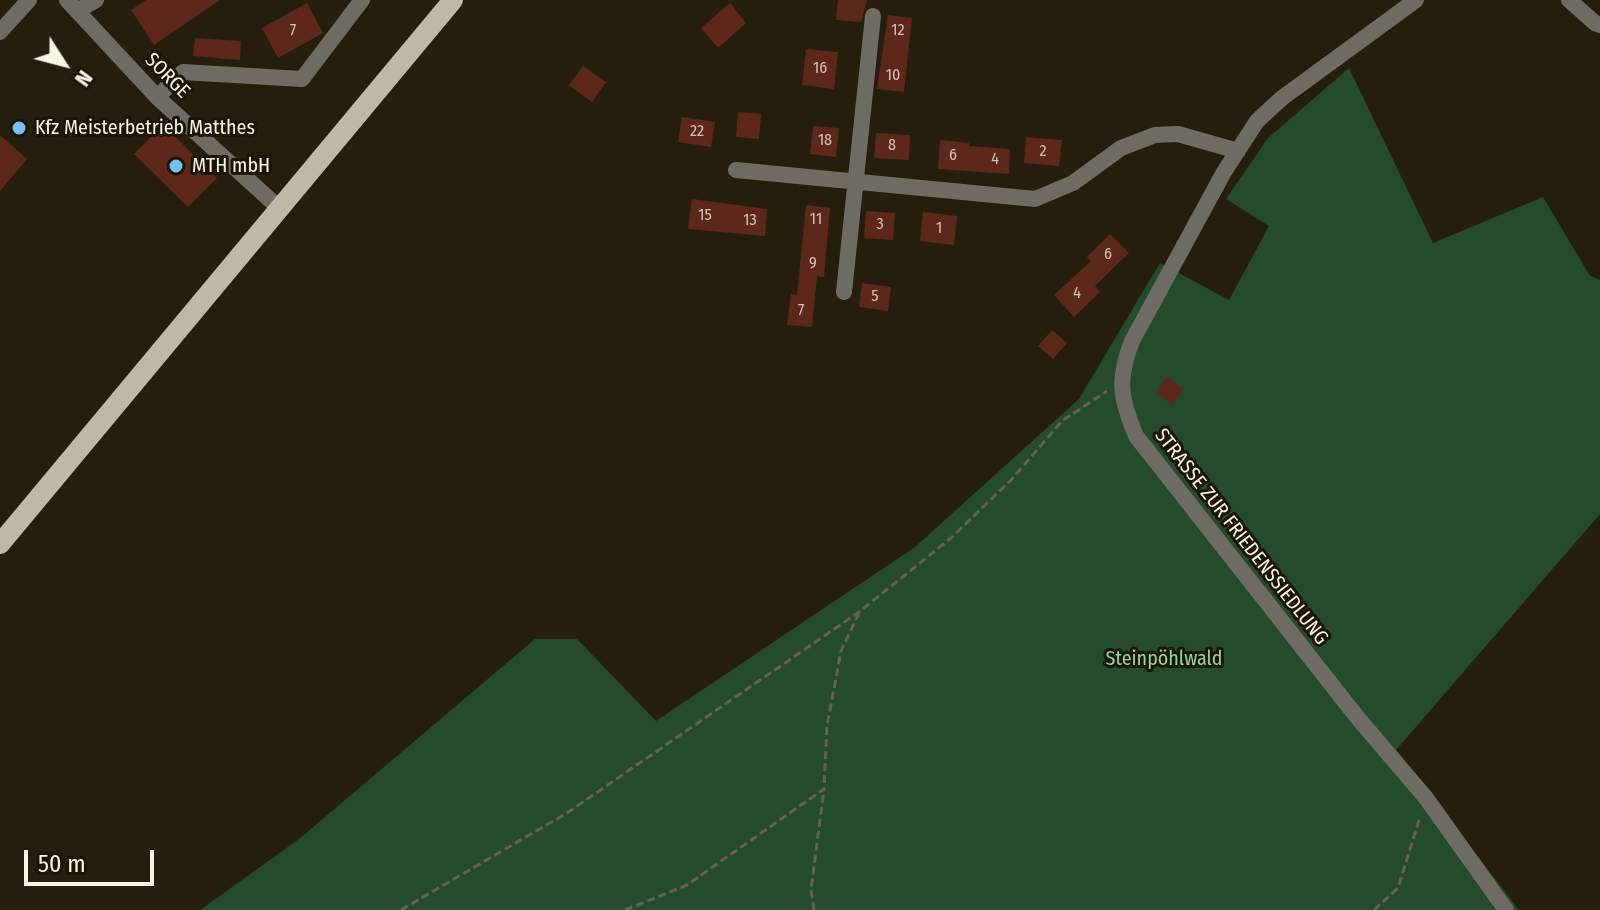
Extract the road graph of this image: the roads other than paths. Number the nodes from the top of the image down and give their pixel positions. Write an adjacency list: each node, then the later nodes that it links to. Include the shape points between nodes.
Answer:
1 (29, 0): 10 (street)
2 (96, 0): 7 (street)
3 (362, 0): 11 (street, via 302,79 183,72)
4 (453, 0): 15 (main road)
5 (1416, 0): 12 (street, STRASSE ZUR FRIEDENSSIEDLUNG, via 1282,98 1257,121)
6 (1569, 0): 9 (street)
7 (72, 5): 11 (street, SORGE)
8 (873, 16): 14 (street)
9 (1598, 29)
10 (0, 32)
11 (157, 97): 15 (street, SORGE)
12 (1238, 151): 14 (street, via 1178,134 1155,135 1121,148 1073,183 1035,199); 18 (street, STRASSE ZUR FRIEDENSSIEDLUNG, via 1132,341 1122,366 1123,407 1136,436 1426,798)
13 (736, 170): 14 (street)
14 (856, 180): 16 (street)
15 (278, 207): 17 (main road)
16 (844, 292)
17 (0, 544)
18 (1506, 910)

